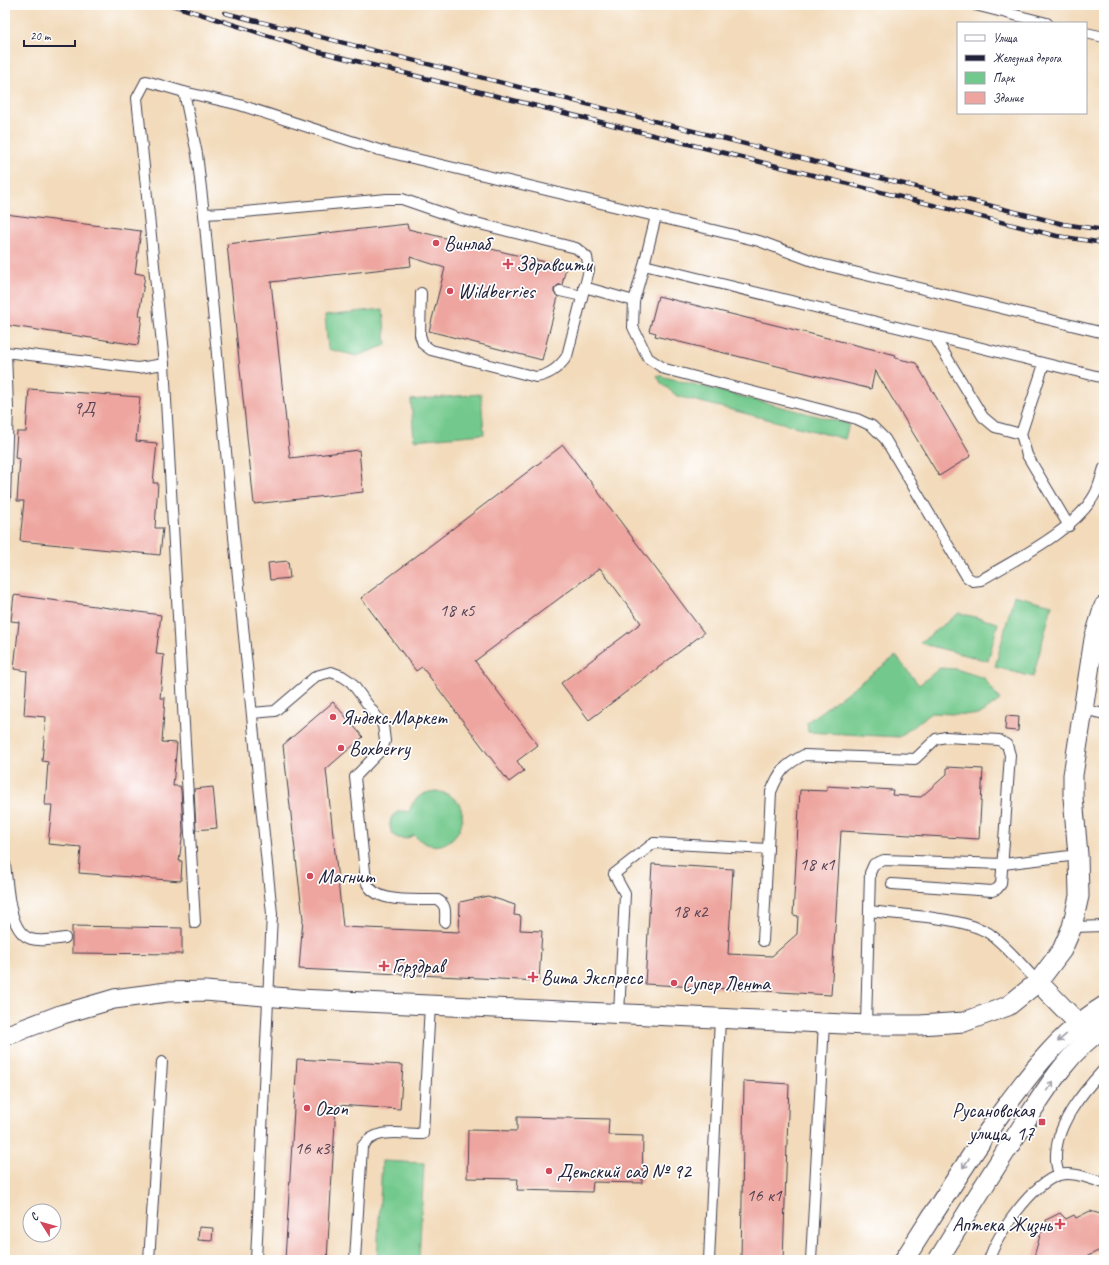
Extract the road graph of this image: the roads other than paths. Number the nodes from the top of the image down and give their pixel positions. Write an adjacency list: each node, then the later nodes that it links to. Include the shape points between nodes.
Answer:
1 (975, 5): 2 (lane)
2 (1043, 22)
3 (1087, 33): 4 (lane)
4 (1104, 37)
5 (184, 92): 6 (lane, via 197,154); 7 (lane, via 240,105 379,150); 16 (lane, via 146,81 137,98)
6 (204, 214): 10 (lane, via 402,199 460,219 576,248 587,257 589,270); 25 (lane)
7 (656, 216): 8 (lane); 13 (lane, via 759,241 821,264)
8 (644, 265): 12 (lane); 14 (lane)
9 (560, 291): 10 (lane)
10 (583, 292): 11 (lane, via 567,356 548,375 536,377 431,350 423,344 420,335); 12 (lane)
11 (421, 293)
12 (634, 301): 22 (lane, via 633,327 648,358 665,369 857,419 872,426 885,439 967,577 973,581 981,580)
13 (1104, 333)
14 (934, 336): 17 (lane); 19 (lane, via 983,417 995,427)
15 (5, 352): 16 (lane, via 138,368); 21 (lane, via 8,408)
16 (164, 364): 34 (lane)
17 (1044, 364): 18 (lane); 19 (lane)
18 (1104, 378)
19 (1021, 434): 22 (lane, via 1027,455)
20 (1104, 468): 22 (lane, via 1096,494)
21 (5, 498)
22 (1069, 526)
23 (1104, 606): 24 (street, via 1094,639)
24 (1083, 709): 26 (lane); 28 (street, via 1073,775)
25 (252, 713): 33 (lane, via 275,711 316,676 331,672 351,682 383,725 385,740 382,749 355,776 368,889 387,898 443,902 446,908); 40 (lane, via 272,914)
26 (1104, 714)
27 (768, 849): 30 (lane, via 771,792 777,776 788,764 804,755 915,759 936,739 991,739 1007,745 1010,755); 38 (lane); 43 (lane, via 654,843 614,874 625,894)
28 (1078, 855): 30 (lane); 36 (street, via 1079,896)
29 (5, 864): 37 (lane, via 14,923 21,933 32,939)
30 (1003, 864): 31 (lane, via 1000,884 992,891); 32 (lane, via 884,860 874,864 870,873)
31 (892, 884)
32 (869, 911): 39 (lane, via 965,923 989,933); 47 (lane)
33 (445, 922)
34 (195, 923)
35 (1104, 926): 36 (lane)
36 (1072, 927): 39 (street, via 1062,950)
37 (66, 938)
38 (763, 941)
39 (1038, 982): 46 (street); 47 (street, via 1008,1006 964,1022 920,1026)
40 (269, 996): 41 (street); 49 (street, via 167,992 114,998); 56 (lane)
41 (430, 1005): 43 (street); 57 (lane, via 422,1134 378,1133 367,1138 362,1147)
42 (1104, 1006): 46 (street)
43 (619, 1014): 44 (street)
44 (720, 1018): 45 (street); 58 (lane)
45 (824, 1024): 47 (street); 59 (lane)
46 (1079, 1024): 48 (lane); 60 (street, one-way to 60, via 1059,1040 1033,1070 974,1151)
47 (866, 1025)
48 (1097, 1034): 54 (street, one-way to 48, via 991,1174 1050,1085 1074,1054)
49 (5, 1036)
50 (162, 1062): 55 (lane)
51 (1104, 1069): 52 (lane, via 1064,1125 1057,1144 1056,1160)
52 (1059, 1175): 53 (lane, via 1076,1174); 61 (lane, via 1025,1201)
53 (1104, 1183)
54 (943, 1258)
55 (149, 1260)
56 (256, 1260)
57 (356, 1260)
58 (709, 1260)
59 (811, 1260)
60 (904, 1260)
61 (988, 1260)

